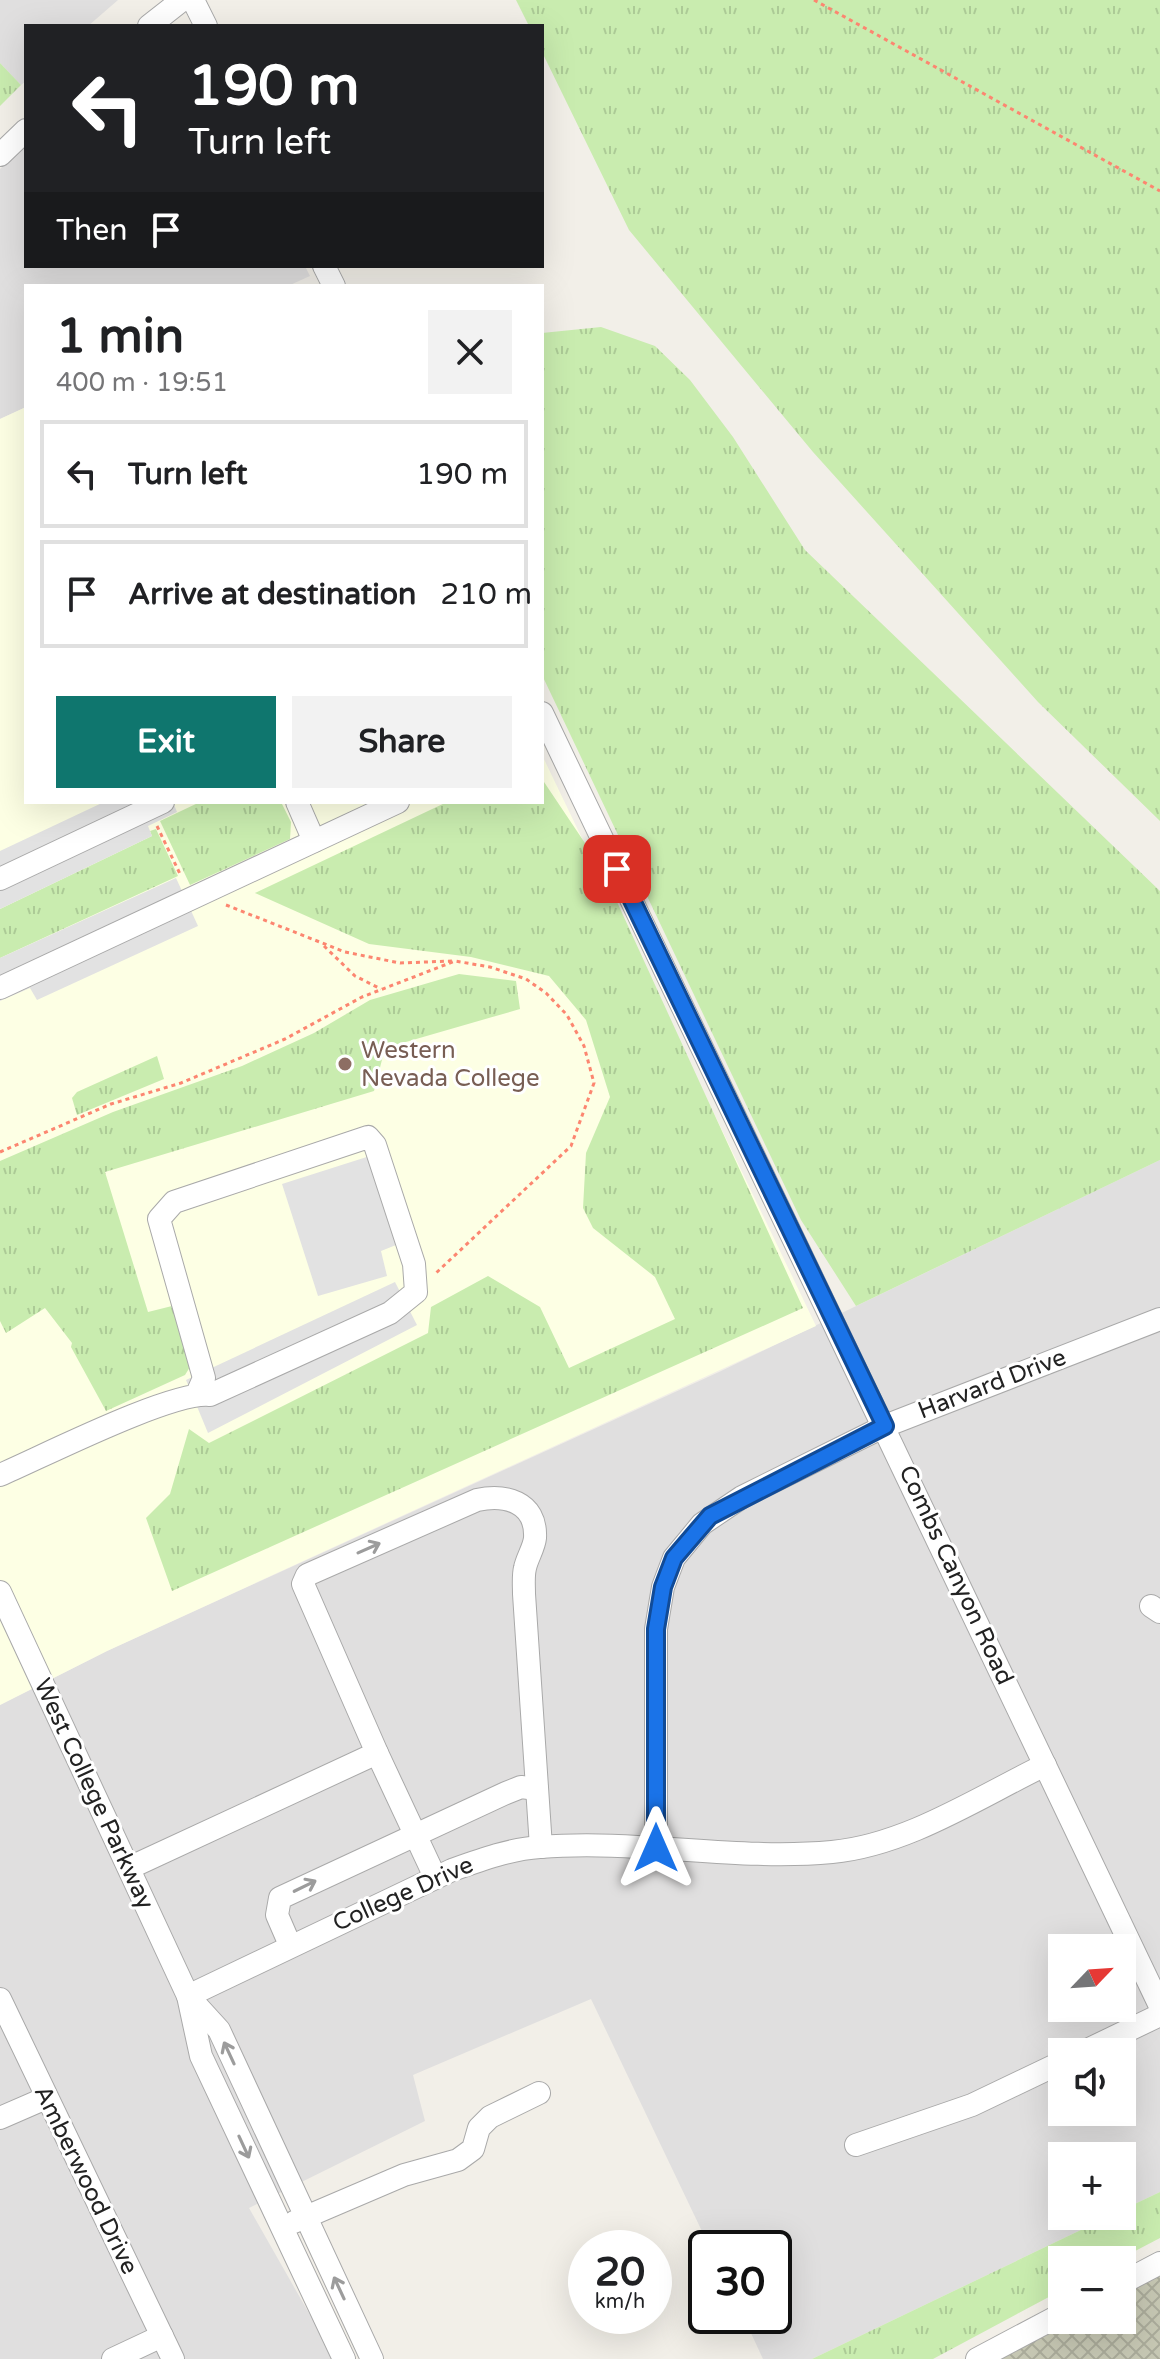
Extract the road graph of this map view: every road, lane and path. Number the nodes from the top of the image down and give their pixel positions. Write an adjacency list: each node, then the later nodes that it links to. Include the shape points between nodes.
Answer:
1 (182, 0): 4 (street)
2 (193, 0): 5 (street)
3 (814, 0): 8 (path)
4 (152, 24)
5 (205, 24)
6 (24, 132): 7 (street)
7 (0, 155)
8 (1160, 191)
9 (545, 726): 26 (street, Combs Canyon Road)
10 (159, 804): 16 (street)
11 (298, 804): 14 (street)
12 (394, 804): 14 (street)
13 (157, 826): 15 (path)
14 (314, 841): 17 (street)
15 (181, 876)
16 (0, 879)
17 (200, 894): 18 (path); 20 (street)
18 (321, 943): 19 (path, via 400,963); 21 (path, via 355,976)
19 (455, 961): 21 (path); 23 (path, via 526,979 546,993 567,1015 584,1046 594,1083 571,1146)
20 (0, 988)
21 (382, 990): 22 (path, via 272,1045 181,1083 111,1104)
22 (0, 1152)
23 (416, 1292): 25 (street, via 390,1313 210,1395); 25 (street, via 414,1264 368,1137 174,1202 159,1219 204,1378)
24 (1160, 1319): 26 (street, Harvard Drive)
25 (197, 1394): 27 (street)
26 (885, 1426): 30 (street, Combs Canyon Road); 34 (street, Harvard Drive, via 710,1516 674,1558 656,1629)
27 (0, 1475)
28 (0, 1592): 35 (street, West College Parkway)
29 (377, 1753): 31 (street, one-way to 31, via 303,1584 307,1575 477,1500 509,1497 525,1508 535,1536 524,1594); 32 (street); 35 (street)
30 (1045, 1765): 34 (street, College Drive, via 865,1847 784,1853); 40 (street, Combs Canyon Road)
31 (537, 1789): 32 (street, via 521,1787); 33 (street)
32 (414, 1834): 36 (street); 37 (street, one-way to 32, via 277,1915 280,1898)
33 (541, 1847): 34 (street, College Drive); 36 (street, College Drive, via 488,1857)
34 (656, 1848)
35 (129, 1868): 38 (street, West College Parkway)
36 (435, 1877): 37 (street, College Drive)
37 (290, 1945): 38 (street, College Drive)
38 (188, 1996): 48 (street, West College Parkway, one-way to 38, via 219,2030); 49 (street, West College Parkway, one-way to 49, via 201,2056)
39 (0, 1999): 45 (street, Amberwood Drive)
40 (1160, 2006)
41 (1160, 2015): 42 (street)
42 (1112, 2038)
43 (1048, 2069): 47 (street, via 972,2105)
44 (539, 2093): 48 (street, via 490,2117 479,2128 473,2149 458,2160 404,2175)
45 (46, 2098): 46 (street); 53 (street, Amberwood Drive)
46 (0, 2118)
47 (856, 2145)
48 (306, 2217): 49 (street); 57 (street, West College Parkway, one-way to 48)
49 (282, 2228): 56 (street, West College Parkway)
50 (1160, 2263): 51 (street)
51 (1136, 2276)
52 (1048, 2321): 58 (street)
53 (162, 2336): 54 (street); 55 (street, Amberwood Drive)
54 (113, 2359)
55 (173, 2359)
56 (344, 2359)
57 (372, 2359)
58 (977, 2359)

